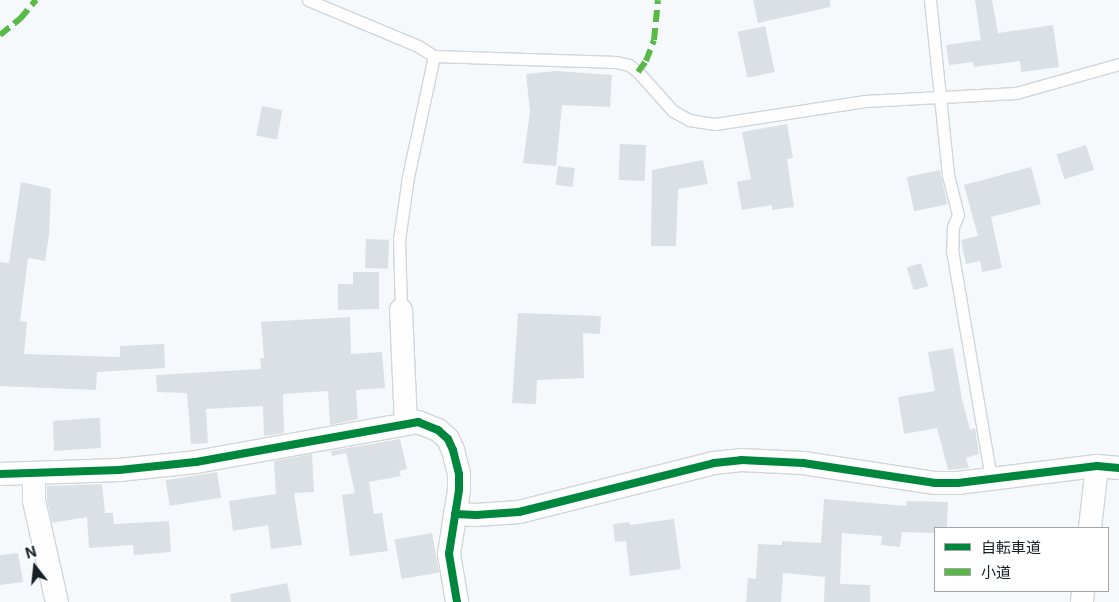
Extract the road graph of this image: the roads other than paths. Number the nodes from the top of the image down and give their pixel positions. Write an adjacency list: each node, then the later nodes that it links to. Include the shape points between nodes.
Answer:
1 (308, 0): 3 (lane, via 418,46)
2 (930, 0): 5 (lane)
3 (434, 56): 5 (lane, via 629,65 673,111 689,120 716,124 865,101); 6 (lane, via 406,186 399,240)
4 (1119, 64): 5 (lane, via 1016,93)
5 (938, 97): 11 (lane, via 948,175 958,215 953,227 952,250)
6 (400, 310): 7 (street)
7 (406, 424): 9 (street, via 196,462 119,470); 12 (street, via 418,422 438,430 448,439 459,474)
8 (1108, 467): 11 (street); 13 (street)
9 (34, 473): 10 (street); 14 (street, via 34,501)
10 (0, 474)
11 (991, 479): 12 (street, via 935,483 803,463 741,460 714,463 519,512 476,516)
12 (455, 514): 15 (street, via 449,554)
13 (1090, 527)
14 (57, 602)
15 (458, 602)

